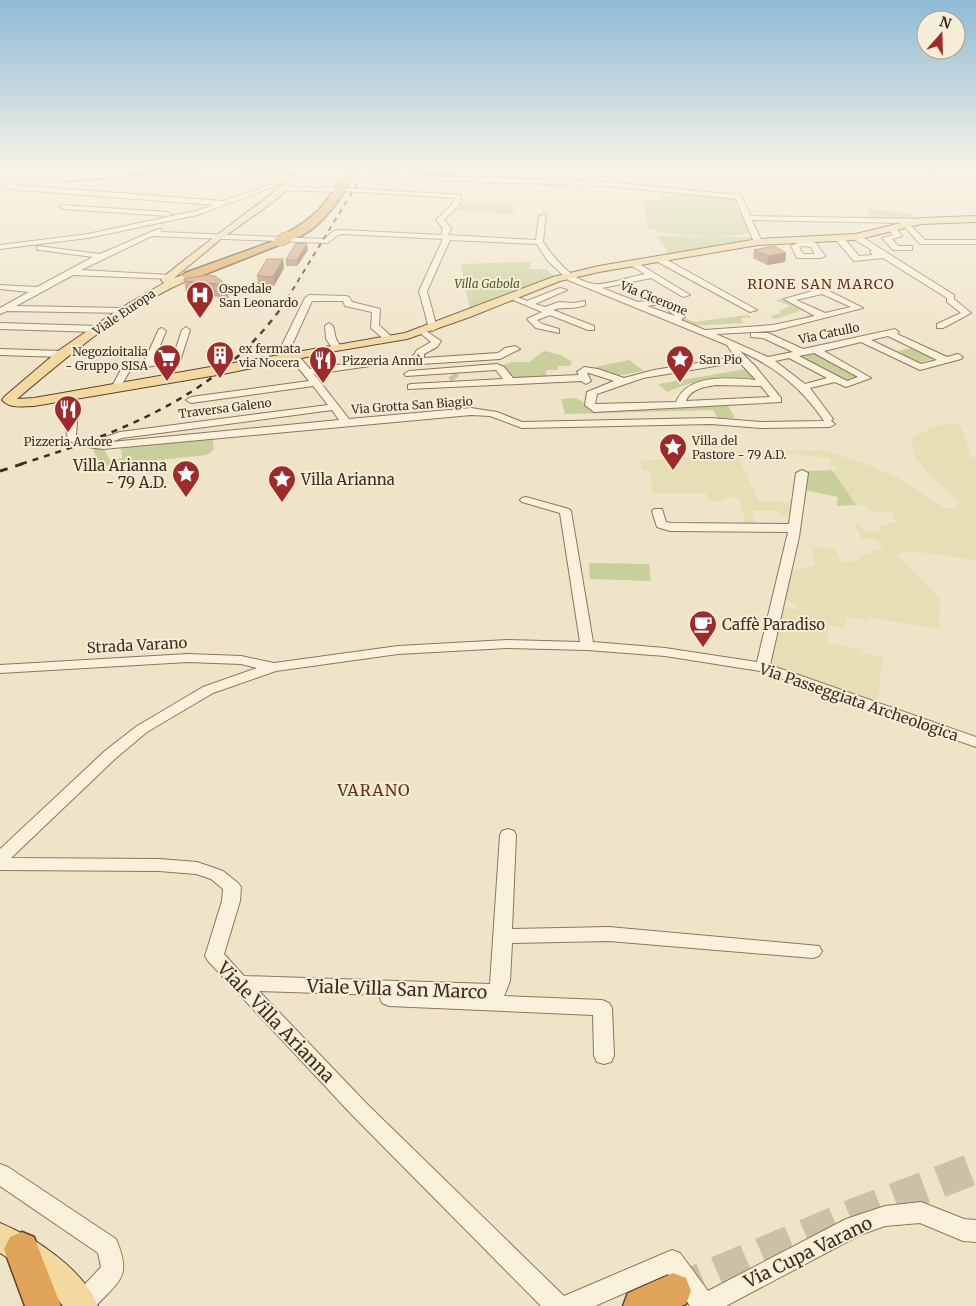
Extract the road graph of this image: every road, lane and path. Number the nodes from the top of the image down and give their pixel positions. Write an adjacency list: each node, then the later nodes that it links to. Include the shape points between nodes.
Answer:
1 (108, 232): 21 (street)
2 (155, 232): 11 (street)
3 (225, 232): 13 (main road, Viale Europa)
4 (296, 232): 31 (highway)
5 (431, 232): 12 (street)
6 (447, 232): 15 (street)
7 (541, 232): 17 (street)
8 (754, 232): 18 (street)
9 (897, 232): 14 (main road)
10 (914, 232): 19 (street)
11 (151, 234): 13 (street); 25 (street)
12 (429, 236): 13 (street, via 343,232 336,233 327,241); 15 (street)
13 (218, 237): 31 (main road, Viale Europa)
14 (856, 237): 16 (main road); 52 (street, via 951,297 950,300 967,313)
15 (446, 238): 17 (street); 56 (street, via 424,291)
16 (839, 238): 18 (main road); 22 (street, via 857,259 880,257)
17 (540, 242): 30 (street)
18 (758, 242): 26 (main road)
19 (923, 242): 20 (street); 24 (street)
20 (976, 242)
21 (19, 245): 23 (street); 25 (street)
22 (866, 246)
23 (0, 247)
24 (931, 251)
25 (101, 256): 28 (street)
26 (659, 259): 27 (main road); 44 (street)
27 (633, 264): 29 (street); 30 (main road)
28 (70, 272): 31 (street); 34 (street)
29 (652, 275): 33 (street); 36 (street)
30 (568, 276): 33 (street, Via Cicerone); 37 (main road)
31 (172, 281): 45 (main road, Viale Europa)
32 (0, 287): 34 (street)
33 (595, 287): 40 (street, Via Cicerone)
34 (38, 290): 43 (street)
35 (563, 290): 39 (street)
36 (686, 295)
37 (510, 297): 39 (street); 56 (main road)
38 (582, 303): 46 (street, via 575,306 559,304)
39 (529, 304): 46 (street)
40 (637, 305): 42 (street, via 663,300); 48 (street, Via Cicerone)
41 (688, 307): 42 (street)
42 (672, 309): 48 (street, via 681,318)
43 (2, 310): 45 (street)
44 (753, 310)
45 (123, 311): 54 (main road, Viale Europa)
46 (548, 311): 49 (street); 58 (street, via 531,319 539,326)
47 (823, 316): 47 (street, via 814,312 788,299 823,291 859,308); 59 (street, via 773,328)
48 (673, 319): 59 (street, Via Cicerone)
49 (576, 322): 53 (street); 58 (street)
50 (0, 326): 54 (street)
51 (329, 326): 66 (street)
52 (940, 326)
53 (591, 328)
54 (98, 329): 72 (main road, Viale Europa)
55 (186, 330): 81 (street, via 177,359)
56 (428, 330): 62 (main road); 76 (street, via 436,341 420,352 421,361)
57 (162, 331): 81 (street)
58 (556, 331): 61 (street)
59 (703, 332): 60 (street, Via Cicerone)
60 (715, 337): 64 (street, Via Cicerone); 71 (street, via 765,335)
61 (540, 338)
62 (389, 339): 66 (main road); 74 (street, via 374,326 377,311 348,304 346,299 309,298 286,347)
63 (862, 339): 65 (street, Via Catullo, via 891,332); 68 (street, Via Catullo); 69 (street)
64 (730, 343): 77 (street); 78 (street, Via Cicerone)
65 (914, 345): 69 (street); 79 (street)
66 (336, 348): 74 (main road)
67 (516, 348): 76 (street, via 500,356)
68 (814, 350): 71 (street, Via Catullo); 86 (street, via 866,378 846,384)
69 (887, 351): 79 (street, via 920,367)
70 (0, 352): 72 (street)
71 (801, 352): 73 (street, Via Catullo)
72 (62, 354): 97 (main road, Viale Europa)
73 (790, 355): 78 (street, Via Catullo); 86 (street)
74 (295, 356): 82 (street); 92 (main road)
75 (958, 357): 79 (street)
76 (449, 359): 84 (street)
77 (741, 359): 87 (street); 89 (street)
78 (768, 360): 91 (street, Via Cicerone, via 786,370)
79 (945, 360)
80 (377, 362): 82 (street)
81 (148, 364): 92 (street, via 126,368)
82 (308, 372): 88 (street)
83 (409, 374): 84 (street)
84 (454, 376): 85 (street, via 497,367 510,381); 90 (street)
85 (584, 378): 87 (street, via 582,372 592,369); 93 (street)
86 (836, 379): 91 (street)
87 (622, 380): 93 (street)
88 (316, 382): 95 (street); 99 (street)
89 (763, 383): 96 (street, via 777,400); 98 (street, via 722,382 691,388 681,397)
90 (411, 387)
91 (803, 387): 101 (street, Via Cicerone)
92 (116, 388): 94 (main road)
93 (592, 392): 98 (street, via 590,405 594,409)
94 (70, 396): 97 (main road); 103 (street, Via Grotta San Biagio, via 74,408 70,436 74,442)
95 (191, 400)
96 (728, 402): 98 (street); 100 (street, via 736,416)
97 (4, 405)
98 (684, 405)
99 (334, 407): 102 (street); 103 (street, Traversa Galeno, via 120,435)
100 (734, 421): 101 (street, Via Grotta San Biagio, via 761,424); 102 (street, Via Grotta San Biagio, via 522,425 494,414 469,412)
101 (829, 421)
102 (347, 422): 103 (street, Via Grotta San Biagio)
103 (92, 446)
104 (802, 473): 107 (street)
105 (526, 500): 108 (street, via 565,511)
106 (658, 511): 107 (street, via 661,524 670,527)
107 (794, 528): 110 (street)
108 (587, 646): 109 (street, Via Passeggiata Archeologica, via 507,644 398,650); 110 (street, Via Passeggiata Archeologica, via 665,652)
109 (274, 667): 111 (street, Strada Varano, via 241,660 188,658); 114 (street, Via Passeggiata Archeologica, via 208,690 142,729)
110 (763, 667): 112 (street, Via Passeggiata Archeologica)
111 (0, 669)
112 (976, 742)
113 (508, 835): 116 (street, Viale Villa San Marco)
114 (0, 859)
115 (0, 864): 118 (street, Viale Villa Arianna, via 159,865 197,868 218,875 232,887 231,901 214,956)
116 (503, 936): 117 (street, via 608,934); 118 (street, Viale Villa San Marco, via 501,981 496,992)
117 (813, 951)
118 (244, 987): 119 (street, via 602,1008); 126 (street, Viale Villa Arianna, via 360,1110)
119 (604, 1056)
120 (0, 1174): 124 (street, via 108,1247 112,1271)
121 (976, 1231): 123 (street, Via Cupa Varano, via 963,1230 921,1212 885,1216)
122 (11, 1243): 124 (main road, via 49,1268); 125 (highway, via 36,1286)
123 (693, 1300): 127 (street, via 672,1261); 128 (highway)
124 (82, 1305)
125 (43, 1306)
126 (558, 1306)
127 (568, 1306)
128 (641, 1306)

